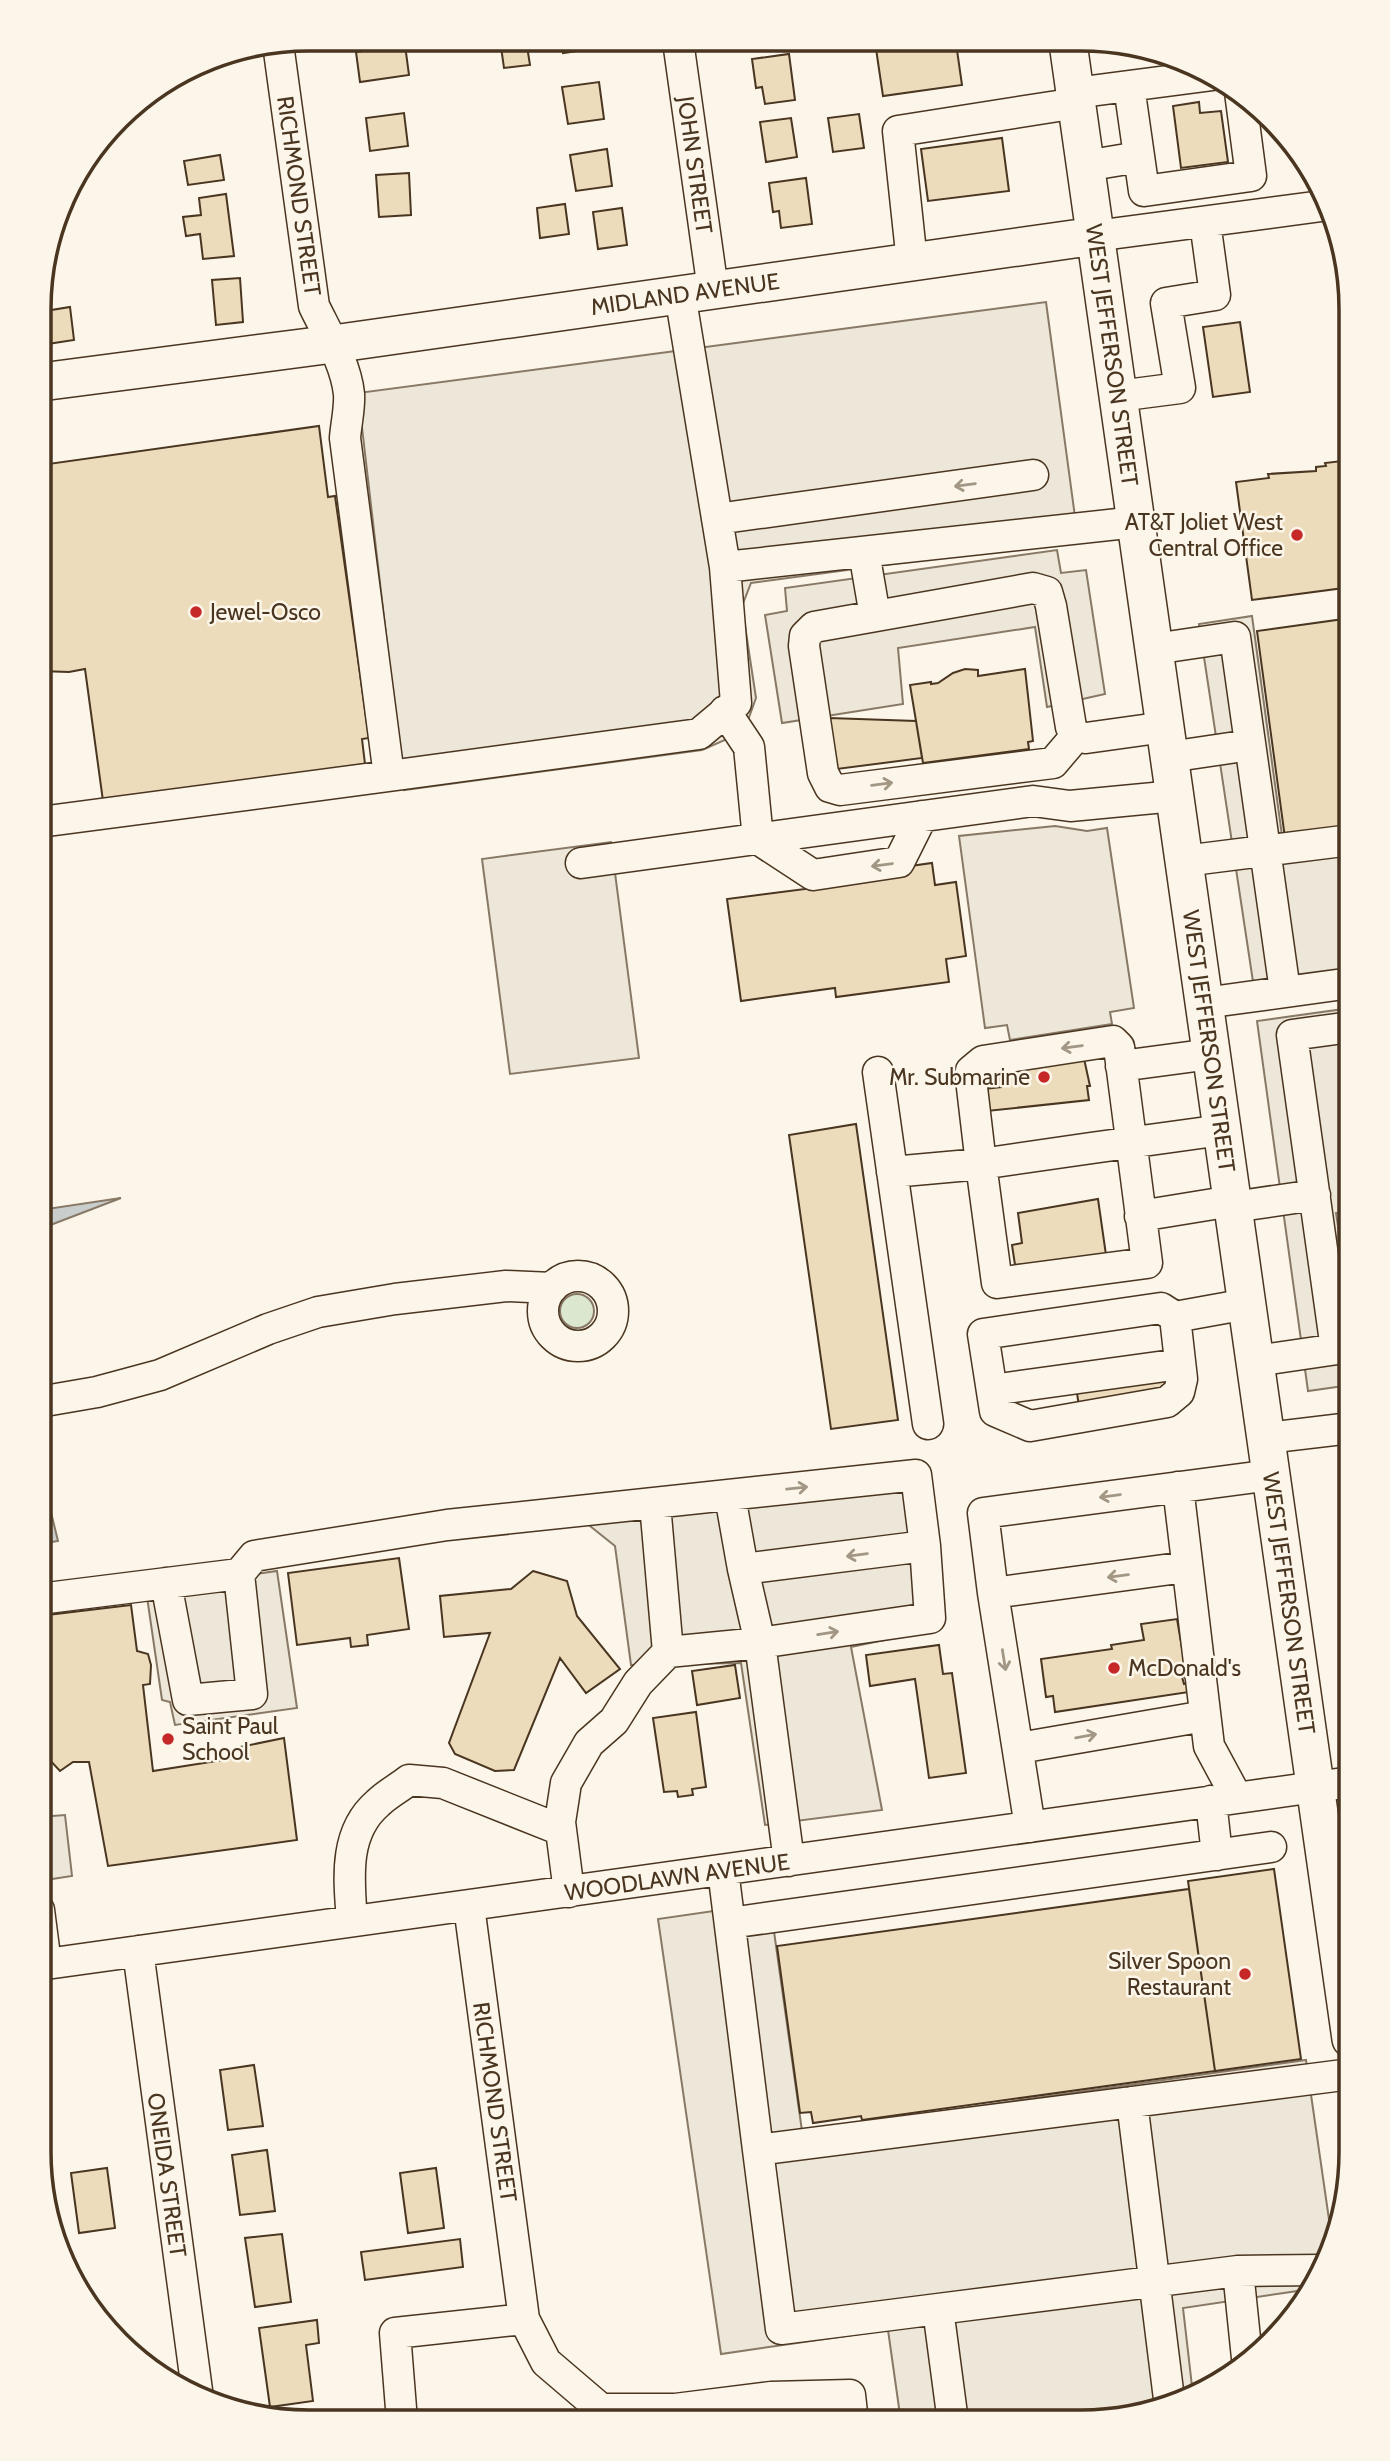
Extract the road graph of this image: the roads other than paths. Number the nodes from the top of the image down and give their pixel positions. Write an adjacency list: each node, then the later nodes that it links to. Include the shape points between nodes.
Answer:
1 (679, 51): 19 (street, JOHN STREET)
2 (1069, 51): 6 (main road, WEST JEFFERSON STREET)
3 (279, 53): 20 (street, RICHMOND STREET, via 314,306)
4 (1196, 77): 5 (street)
5 (1129, 86): 6 (street); 8 (street)
6 (1076, 98): 9 (main road, WEST JEFFERSON STREET); 18 (street, via 898,131)
7 (1242, 107): 10 (street)
8 (1139, 157): 9 (street); 12 (street, via 1144,191)
9 (1085, 166): 17 (main road, WEST JEFFERSON STREET)
10 (1251, 176): 11 (street); 14 (street)
11 (1214, 181): 12 (street); 15 (street)
12 (1165, 188): 16 (street)
13 (1318, 206): 14 (street, MIDLAND AVENUE)
14 (1257, 215): 15 (street, MIDLAND AVENUE)
15 (1212, 221): 16 (street, MIDLAND AVENUE); 22 (street, via 1215,295 1166,303 1180,388)
16 (1171, 226): 17 (street, MIDLAND AVENUE)
17 (1095, 236): 18 (main road, MIDLAND AVENUE); 22 (main road, WEST JEFFERSON STREET)
18 (912, 262): 19 (main road, MIDLAND AVENUE)
19 (696, 292): 20 (main road, MIDLAND AVENUE); 24 (street, JOHN STREET)
20 (333, 344): 21 (main road, MIDLAND AVENUE); 34 (street, RICHMOND STREET, via 349,396 345,438)
21 (51, 381)
22 (1118, 397): 25 (main road, WEST JEFFERSON STREET)
23 (1032, 475): 24 (street, one-way to 24)
24 (717, 519): 27 (street, JOHN STREET)
25 (1136, 523): 26 (street); 29 (main road, WEST JEFFERSON STREET)
26 (864, 552): 27 (street); 28 (street)
27 (725, 567): 30 (street, JOHN STREET, via 736,703)
28 (875, 616): 31 (street, via 1033,588 1047,592); 31 (street, one-way to 31, via 814,627 805,636 823,773 830,787 841,790 1053,763)
29 (1154, 649): 32 (main road, WEST JEFFERSON STREET); 33 (street, via 1235,637)
30 (725, 711): 34 (street, via 699,734); 38 (street, via 749,747)
31 (1076, 736): 32 (street)
32 (1167, 742): 33 (street); 35 (main road, WEST JEFFERSON STREET)
33 (1250, 745): 40 (street)
34 (389, 776): 37 (street)
35 (1175, 796): 36 (street, via 1070,806 1033,801); 41 (main road, WEST JEFFERSON STREET)
36 (922, 816): 38 (street); 38 (street, one-way to 38, via 899,862 813,875)
37 (51, 821)
38 (758, 839): 42 (street)
39 (1339, 842): 40 (street)
40 (1265, 851): 41 (street); 44 (street)
41 (1184, 861): 45 (main road, WEST JEFFERSON STREET)
42 (581, 863)
43 (1339, 984): 44 (street)
44 (1285, 991): 45 (street)
45 (1204, 1003): 47 (main road, WEST JEFFERSON STREET)
46 (1339, 1029): 54 (street, via 1293,1035)
47 (1211, 1054): 48 (street); 50 (main road, WEST JEFFERSON STREET)
48 (1121, 1066): 51 (street); 52 (street, one-way to 52, via 1119,1047 1113,1041 983,1061 971,1071)
49 (878, 1072): 53 (street)
50 (1222, 1130): 51 (street); 55 (main road, WEST JEFFERSON STREET)
51 (1130, 1143): 52 (street); 56 (street)
52 (981, 1164): 53 (street); 56 (street, via 997,1283 1147,1263)
53 (892, 1172): 66 (street)
54 (1314, 1195): 55 (street); 60 (street)
55 (1233, 1204): 56 (street); 58 (main road, WEST JEFFERSON STREET)
56 (1140, 1216)
57 (552, 1288): 65 (street, via 506,1286 330,1310 268,1329 160,1375)
58 (1247, 1304): 59 (street); 62 (main road, WEST JEFFERSON STREET)
59 (1175, 1317): 63 (street); 64 (street, via 1161,1308 983,1334)
60 (1339, 1322)
61 (1339, 1349): 62 (street)
62 (1255, 1361): 68 (main road, WEST JEFFERSON STREET)
63 (1180, 1364): 64 (street); 64 (street, via 1179,1392 1167,1402 1030,1426 995,1411)
64 (992, 1390)
65 (51, 1400)
66 (928, 1424)
67 (1339, 1429): 68 (street)
68 (1266, 1438): 69 (main road, WEST JEFFERSON STREET)
69 (1271, 1475): 70 (street); 86 (main road, WEST JEFFERSON STREET)
70 (1178, 1487): 74 (street); 78 (street, one-way to 78, via 983,1513)
71 (730, 1496): 72 (street); 73 (street, one-way to 73, via 916,1475); 75 (street)
72 (655, 1504): 76 (street, via 544,1513 314,1545 254,1556); 81 (street)
73 (925, 1546): 75 (street, one-way to 75); 80 (street, one-way to 73, via 930,1618)
74 (1186, 1567): 78 (street, one-way to 78); 82 (street)
75 (743, 1569): 80 (street)
76 (239, 1574): 77 (street); 77 (street, via 253,1694 188,1700)
77 (166, 1583): 79 (street)
78 (993, 1593): 84 (street, one-way to 84)
79 (51, 1597)
80 (760, 1643): 81 (street); 92 (street)
81 (668, 1652): 89 (street, via 638,1683 614,1721 589,1743 566,1783)
82 (1205, 1716): 83 (street); 84 (street, one-way to 82)
83 (1209, 1746): 87 (street); 87 (street)
84 (1019, 1748): 88 (street)
85 (1339, 1784): 86 (street, WOODLAWN AVENUE)
86 (1315, 1787): 87 (street, WOODLAWN AVENUE); 97 (main road, WEST JEFFERSON STREET)
87 (1214, 1801): 88 (street, WOODLAWN AVENUE); 91 (street)
88 (1030, 1826): 92 (street, WOODLAWN AVENUE)
89 (561, 1830): 94 (street); 96 (street, via 443,1783 409,1780 377,1803 356,1833 348,1871)
90 (1271, 1847): 91 (street)
91 (1217, 1855): 98 (street)
92 (789, 1861): 93 (street, WOODLAWN AVENUE)
93 (723, 1870): 94 (street, WOODLAWN AVENUE); 98 (street)
94 (569, 1892): 95 (street, WOODLAWN AVENUE)
95 (468, 1906): 96 (street, WOODLAWN AVENUE); 107 (street, RICHMOND STREET)
96 (352, 1921): 99 (street, WOODLAWN AVENUE)
97 (1339, 1921)
98 (730, 1923): 103 (street)
99 (138, 1951): 100 (street, WOODLAWN AVENUE); 110 (street, ONEIDA STREET)
100 (51, 1964)
101 (1339, 2076): 102 (street)
102 (1132, 2102): 103 (street); 106 (street)
103 (758, 2150): 108 (street, via 781,2329)
104 (1311, 2270): 105 (street)
105 (1238, 2271): 106 (street); 109 (street)
106 (1154, 2281): 108 (street); 111 (street)
107 (523, 2308): 112 (street, via 395,2333); 113 (street, via 547,2362 601,2409 676,2409 850,2395)
108 (938, 2309): 114 (street)
109 (1248, 2348)
110 (196, 2385)
111 (1169, 2395)
112 (401, 2410)
113 (852, 2410)
114 (951, 2410)

